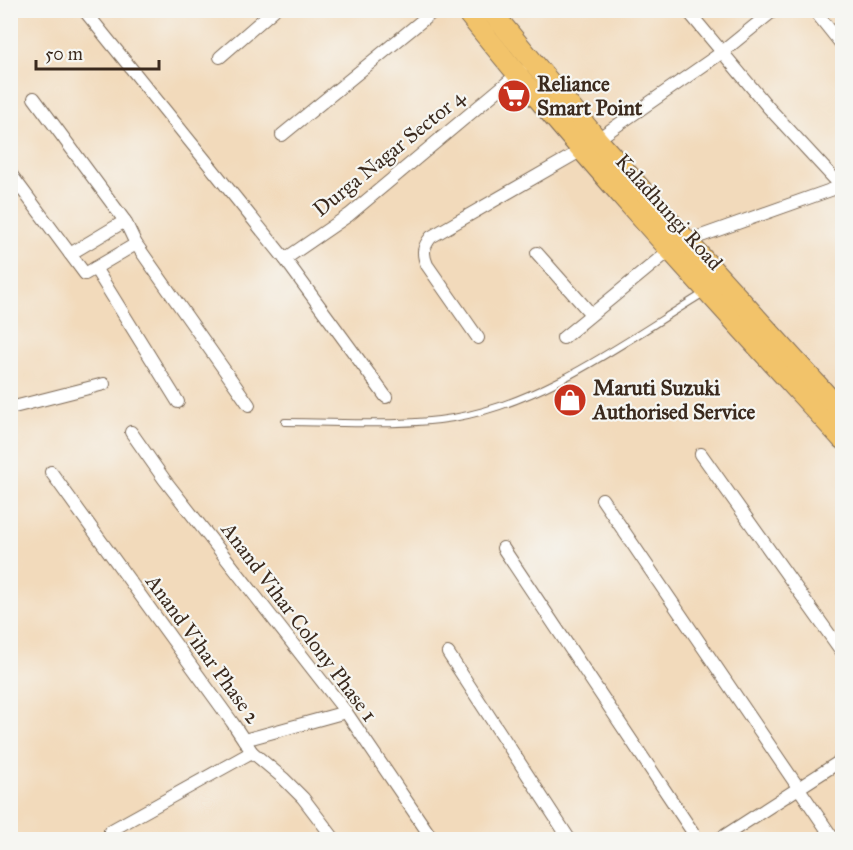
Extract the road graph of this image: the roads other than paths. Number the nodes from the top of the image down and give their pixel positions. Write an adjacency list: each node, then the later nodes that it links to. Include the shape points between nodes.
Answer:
1 (84, 10): 24 (street)
2 (274, 10): 11 (street)
3 (435, 10): 15 (street)
4 (465, 10): 13 (main road, Kaladhungi Road)
5 (490, 10): 12 (main road, Kaladhungi Road)
6 (687, 10): 10 (street)
7 (774, 10): 10 (street)
8 (814, 10): 9 (street)
9 (843, 45)
10 (721, 53): 16 (street); 18 (street)
11 (220, 57)
12 (532, 61): 13 (street, Durga Nagar Sector 4); 16 (main road, Kaladhungi Road)
13 (516, 75): 16 (main road, Kaladhungi Road); 24 (street, Durga Nagar Sector 4, via 349,215)
14 (34, 98): 19 (street)
15 (282, 135)
16 (590, 145): 21 (main road, Kaladhungi Road); 28 (street, via 431,237 425,245 423,256 427,265)
17 (10, 173): 23 (street)
18 (842, 186): 21 (street)
19 (125, 221): 20 (street); 23 (street)
20 (136, 244): 25 (street); 34 (street)
21 (678, 246): 26 (main road, Kaladhungi Road); 27 (street); 31 (main road, Kaladhungi Road)
22 (537, 253): 27 (street)
23 (70, 254): 25 (street, via 85,274)
24 (285, 259): 32 (street)
25 (95, 268): 33 (street)
26 (707, 291): 31 (main road, Kaladhungi Road); 37 (lane, via 572,374 533,395 492,409 417,422)
27 (591, 314): 29 (street)
28 (478, 338)
29 (563, 338)
30 (104, 384): 35 (street)
31 (809, 390): 36 (main road, Kaladhungi Road); 39 (main road, Kaladhungi Road)
32 (386, 397)
33 (178, 402)
34 (249, 405)
35 (10, 408)
36 (843, 412)
37 (285, 422)
38 (130, 432): 46 (street, Anand Vihar Colony Phase 1)
39 (843, 439)
40 (700, 454): 44 (street)
41 (51, 472): 47 (street, Anand Vihar Phase 2)
42 (602, 499): 50 (street)
43 (503, 548): 55 (street)
44 (843, 652)
45 (448, 653): 54 (street)
46 (346, 712): 47 (street); 53 (street, Anand Vihar Colony Phase 1)
47 (244, 740): 48 (street, Anand Vihar Phase 2)
48 (252, 752): 51 (street); 52 (street, Anand Vihar Phase 2, via 303,798)
49 (843, 760): 50 (street)
50 (799, 789): 56 (street); 57 (street)
51 (110, 831)
52 (335, 840)
53 (433, 840)
54 (570, 840)
55 (698, 840)
56 (718, 840)
57 (834, 840)

